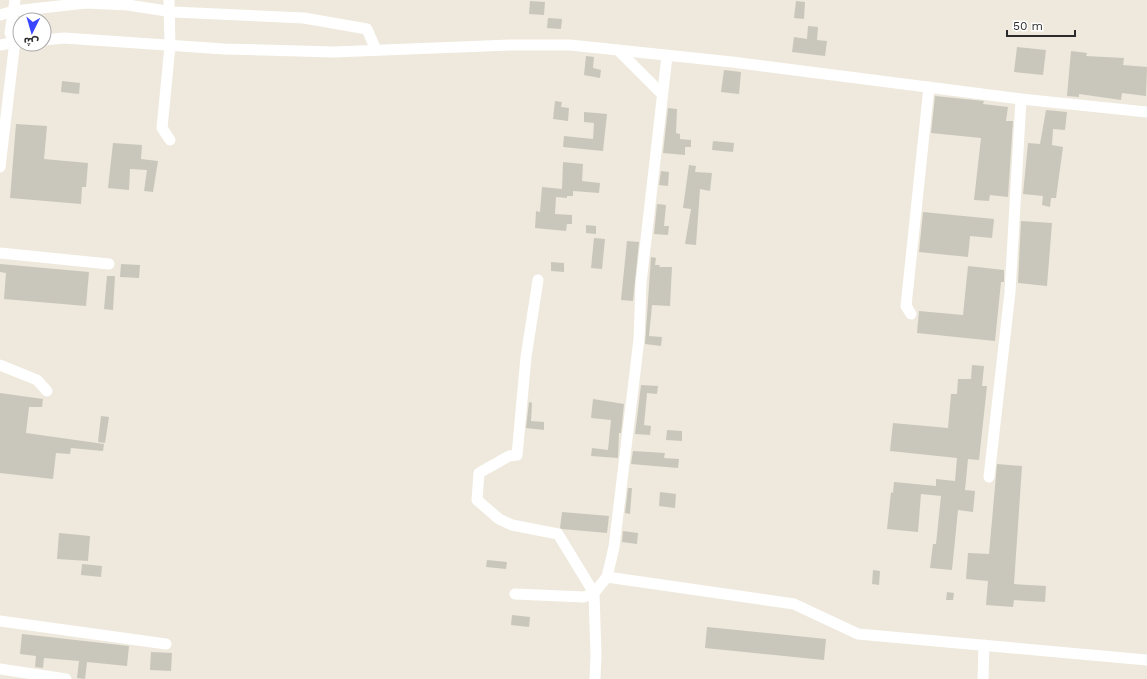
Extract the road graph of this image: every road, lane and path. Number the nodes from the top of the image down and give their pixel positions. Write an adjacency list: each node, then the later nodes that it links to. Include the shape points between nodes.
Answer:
1 (15, 0): 3 (street)
2 (168, 6): 3 (street, via 86,3); 10 (street); 11 (street, via 304,18 367,29)
3 (14, 11): 4 (street)
4 (0, 15)
5 (12, 22): 6 (street)
6 (12, 35)
7 (52, 39): 10 (street)
8 (12, 42): 9 (street)
9 (0, 45)
10 (170, 46): 11 (street, via 334,52); 19 (street, via 162,128)
11 (376, 50): 12 (street, via 570,44)
12 (618, 50): 14 (street); 16 (street)
13 (16, 52): 20 (street)
14 (667, 56): 15 (street); 16 (street)
15 (929, 87): 17 (street); 24 (street, via 906,306)
16 (662, 94): 28 (street, via 641,283 639,339 614,547)
17 (1021, 99): 18 (street); 27 (street, via 1010,292)
18 (1147, 112)
19 (170, 140)
20 (0, 167)
21 (0, 253): 22 (street)
22 (109, 264)
23 (538, 280): 29 (street, via 526,357 516,455 508,456 479,473 477,500 499,519 512,525 558,534)
24 (911, 314)
25 (0, 365): 26 (street, via 37,380)
26 (48, 390)
27 (989, 477)
28 (607, 577): 29 (street); 33 (street, via 794,604 858,634)
29 (594, 593): 30 (street, via 584,598); 37 (street)
30 (515, 594)
31 (0, 621): 32 (street)
32 (166, 644)
33 (984, 645): 34 (street); 38 (street)
34 (1147, 660)
35 (0, 669): 36 (street)
36 (66, 679)
37 (595, 679)
38 (983, 679)

